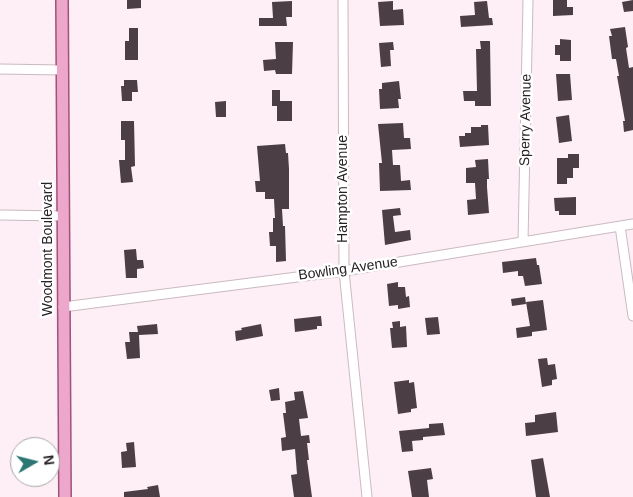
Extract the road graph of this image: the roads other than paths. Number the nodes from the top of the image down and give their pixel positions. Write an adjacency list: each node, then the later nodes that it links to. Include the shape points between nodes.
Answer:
1 (62, 0): 5 (main road, Woodmont Boulevard)
2 (343, 0): 11 (street, Hampton Avenue)
3 (528, 0): 10 (street, Sperry Avenue)
4 (0, 69): 5 (street)
5 (62, 70): 7 (main road, Woodmont Boulevard)
6 (0, 215): 7 (street)
7 (62, 216): 12 (main road, Woodmont Boulevard)
8 (633, 224): 9 (street, Bowling Avenue)
9 (620, 226): 10 (street, Bowling Avenue); 13 (street)
10 (523, 241): 11 (street, Bowling Avenue)
11 (344, 271): 12 (street, Bowling Avenue); 15 (street, Hampton Avenue)
12 (63, 307): 14 (main road, Woodmont Boulevard)
13 (633, 316)
14 (65, 497)
15 (367, 497)

